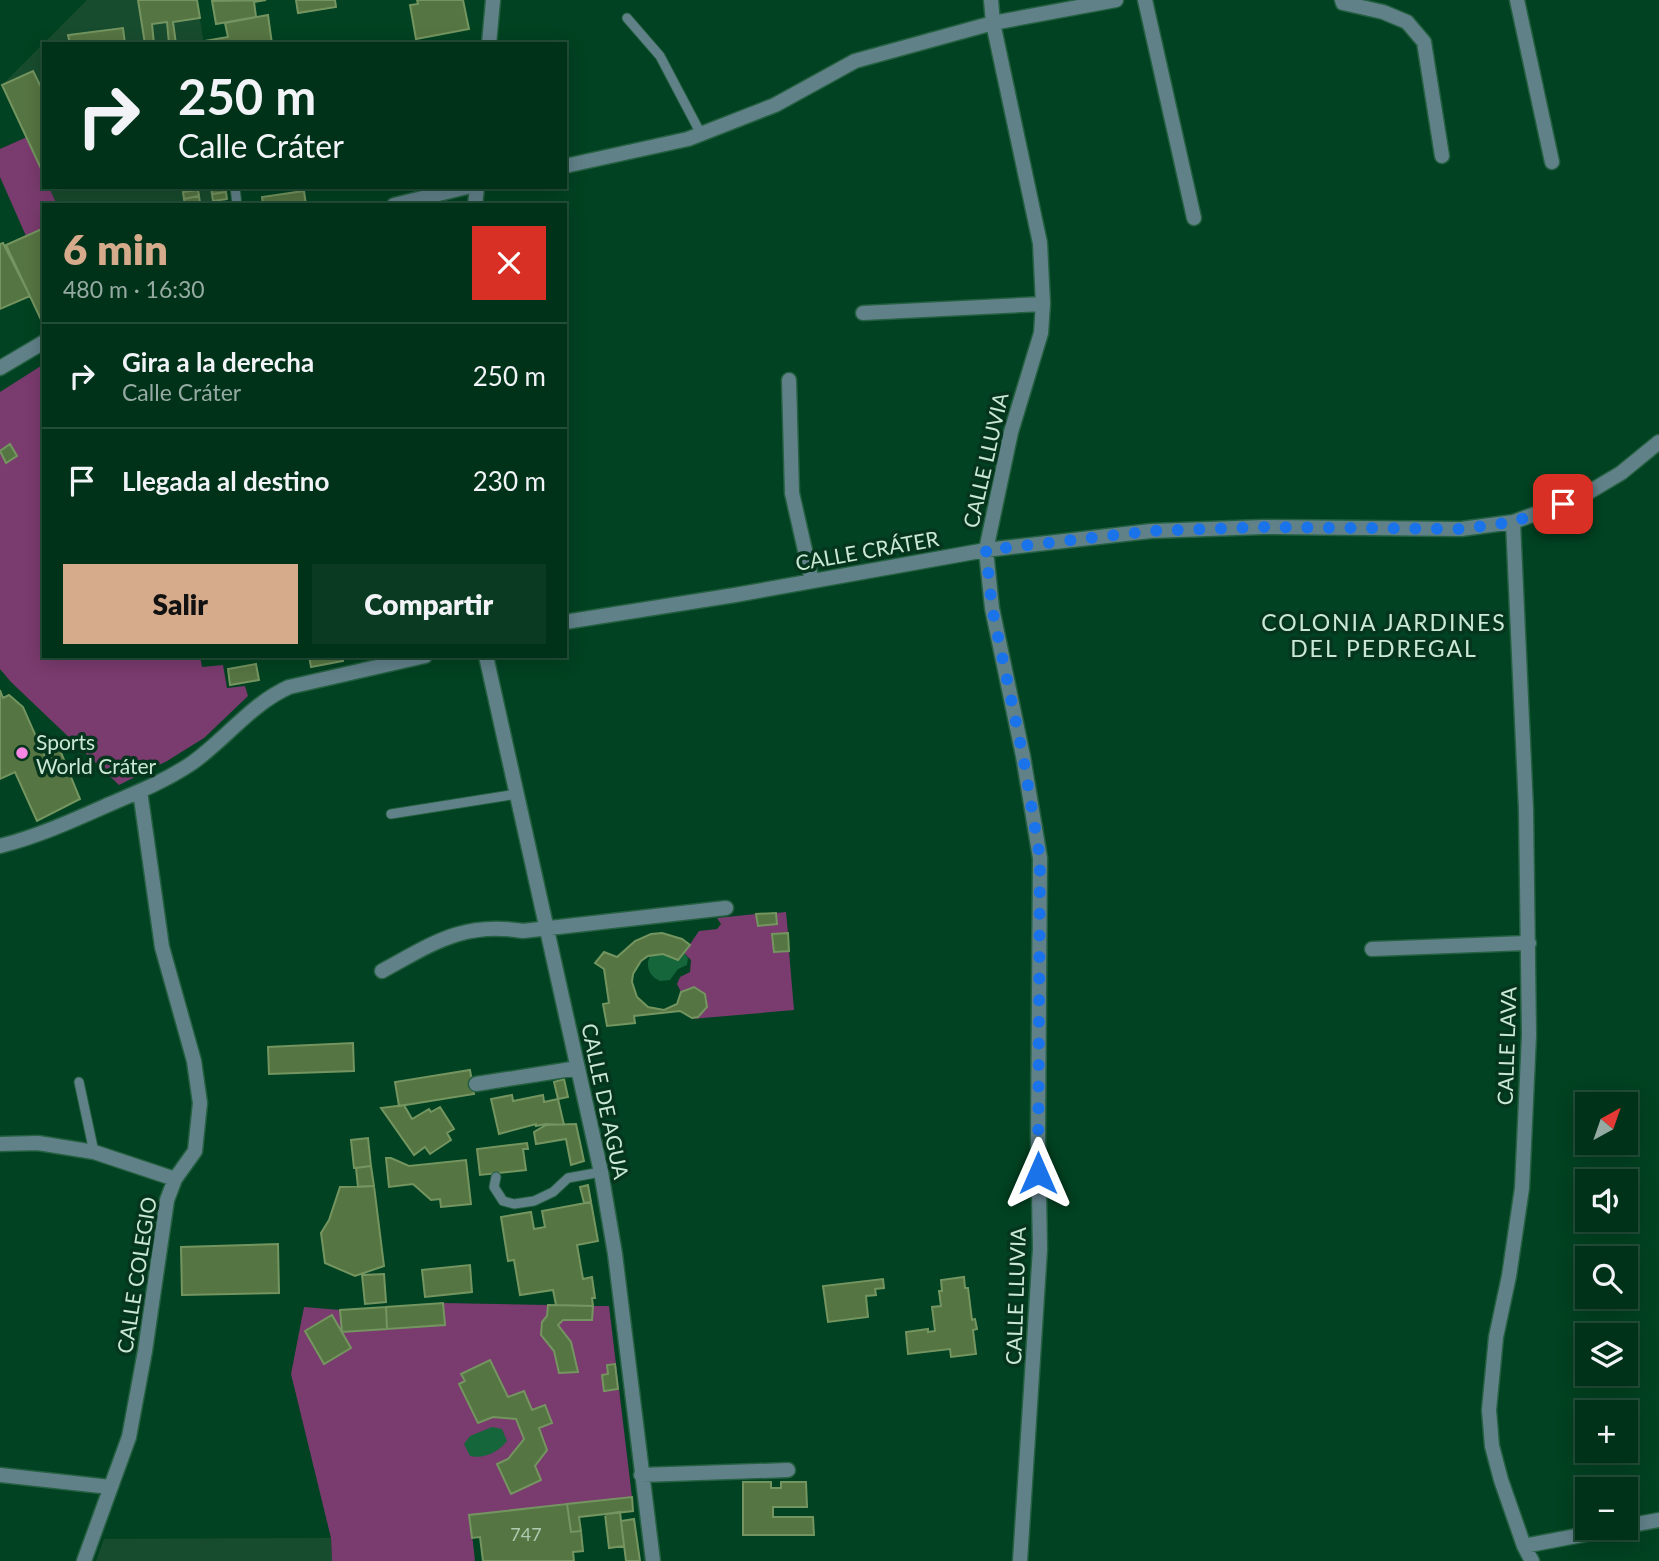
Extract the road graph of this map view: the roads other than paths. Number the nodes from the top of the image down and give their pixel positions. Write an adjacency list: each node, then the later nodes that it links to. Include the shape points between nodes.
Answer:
1 (492, 0): 9 (street)
2 (991, 0): 8 (street, CALLE LLUVIA)
3 (1116, 0): 8 (street)
4 (1145, 0): 16 (street)
5 (1342, 0): 11 (street, via 1406,22 1424,42)
6 (1517, 0): 12 (street)
7 (627, 18): 10 (lane, via 660,56)
8 (993, 23): 10 (street, via 855,61 775,105); 17 (street, CALLE LLUVIA, via 1040,243)
9 (489, 42)
10 (701, 134): 13 (street)
11 (1442, 156)
12 (1552, 162)
13 (567, 166)
14 (459, 189): 15 (street)
15 (402, 203)
16 (1194, 218)
17 (1043, 304): 18 (street); 24 (street, CALLE LLUVIA, via 1041,333 1011,432)
18 (863, 313)
19 (42, 343): 20 (street)
20 (0, 368)
21 (789, 380): 25 (street, via 792,493)
22 (1659, 442): 23 (street, CALLE CRÁTER, via 1579,498)
23 (1513, 522): 24 (street, CALLE CRÁTER, via 1461,529 1151,531); 35 (street, CALLE LAVA)
24 (986, 550): 25 (street, CALLE CRÁTER); 56 (street, CALLE LLUVIA, via 992,608 1040,858 1040,1249)
25 (813, 581): 26 (street, CALLE CRÁTER)
26 (567, 622)
27 (416, 658): 29 (street, via 271,695 190,764)
28 (486, 658): 30 (street, CALLE DE AGUA)
29 (141, 791): 32 (street); 45 (street, CALLE COLEGIO, via 162,947 194,1061 200,1103 195,1151)
30 (517, 794): 31 (lane); 34 (street, CALLE DE AGUA)
31 (391, 814)
32 (0, 846)
33 (726, 908): 34 (street)
34 (547, 928): 37 (street, via 484,928 458,933); 38 (street, CALLE DE AGUA)
35 (1529, 943): 36 (street); 53 (street, CALLE LAVA, via 1522,1188 1496,1337 1489,1410 1492,1446)
36 (1372, 950)
37 (382, 971)
38 (578, 1068): 40 (street); 43 (street, CALLE DE AGUA)
39 (79, 1082): 42 (lane)
40 (476, 1084)
41 (0, 1143): 42 (street, via 38,1143)
42 (94, 1152): 45 (street)
43 (601, 1172): 44 (lane, via 568,1178 544,1197 524,1203 508,1203 499,1197); 48 (street, CALLE DE AGUA)
44 (496, 1177)
45 (175, 1179): 49 (street, CALLE COLEGIO, via 167,1200 129,1437)
46 (788, 1470): 48 (street)
47 (0, 1475): 49 (street)
48 (641, 1475): 55 (street, CALLE DE AGUA)
49 (110, 1488): 54 (street, CALLE COLEGIO)
50 (1659, 1520): 51 (street)
51 (1638, 1524)
52 (1575, 1536): 53 (street)
53 (1524, 1546): 57 (street, CALLE LAVA)
54 (84, 1561)
55 (653, 1561)
56 (1020, 1561)
57 (1532, 1561)

